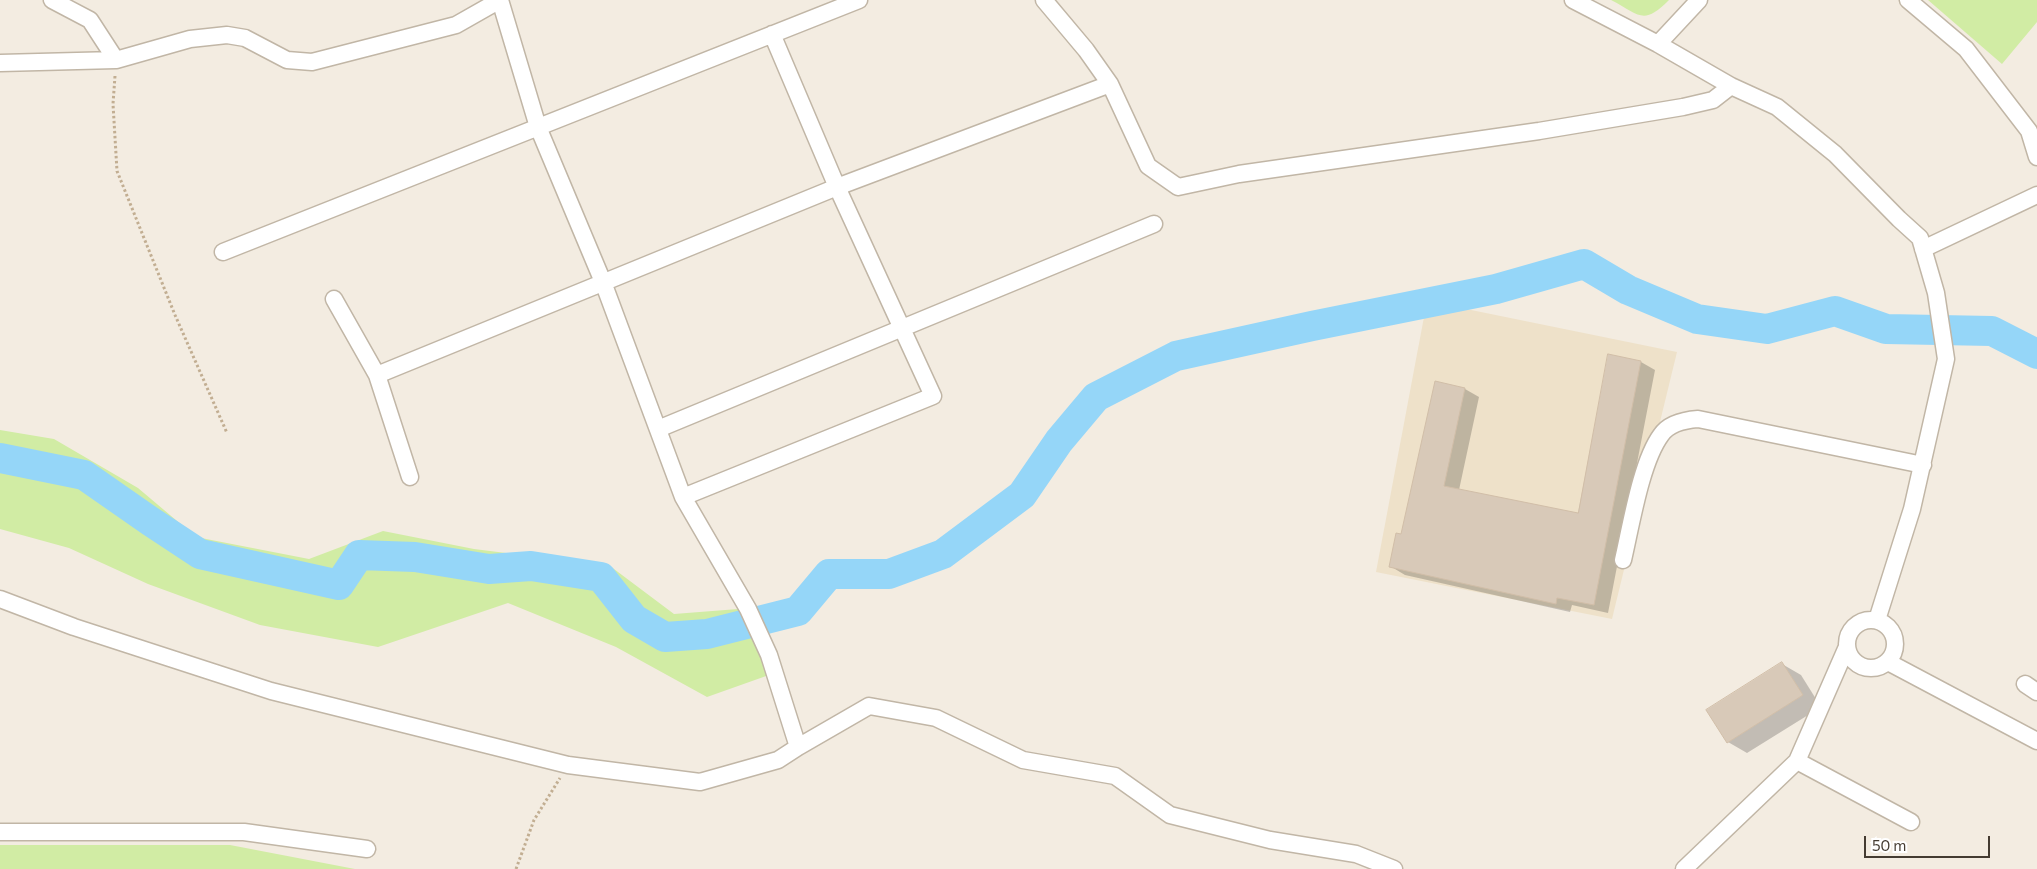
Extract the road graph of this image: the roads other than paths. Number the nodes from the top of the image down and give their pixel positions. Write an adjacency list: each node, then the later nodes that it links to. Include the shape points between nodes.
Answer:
1 (52, 0): 10 (street, via 90,20)
2 (500, 0): 10 (street, via 456,25 312,62 287,60 245,38 227,35 190,39); 14 (street)
3 (859, 0): 8 (street)
4 (1044, 0): 12 (street)
5 (1573, 0): 9 (street)
6 (1699, 0): 9 (street)
7 (1908, 0): 15 (street, via 1966,49 2029,131)
8 (772, 34): 14 (street); 16 (street)
9 (1658, 44): 13 (street)
10 (116, 60): 11 (street)
11 (0, 62)
12 (1110, 84): 13 (street, via 1148,166 1178,187 1238,174 1683,107 1713,100); 16 (street)
13 (1732, 86): 19 (street, via 1777,107 1835,154 1920,238)
14 (538, 127): 20 (street); 21 (street)
15 (2037, 157)
16 (837, 186): 21 (street); 23 (street)
17 (2037, 195): 19 (street)
18 (1154, 224): 23 (street)
19 (1923, 249): 26 (street, via 1936,293 1946,359)
20 (223, 252)
21 (602, 282): 24 (street); 25 (street)
22 (334, 299): 24 (street)
23 (902, 328): 25 (street); 28 (street, via 933,396)
24 (377, 375): 27 (street)
25 (658, 429): 28 (street)
26 (1923, 465): 29 (street, via 1698,419 1680,421 1661,434 1647,463); 31 (street)
27 (410, 476)
28 (684, 497): 35 (street, via 748,609 769,654)
29 (1623, 560)
30 (0, 599): 35 (street, via 74,627 271,691 568,765 700,782 778,760)
31 (1877, 620): 32 (street, via 1860,621 1848,633); 33 (street, via 1891,630 1896,647)
32 (1846, 649): 33 (street, via 1855,664 1872,669); 36 (street)
33 (1888, 662): 34 (street)
34 (2037, 741)
35 (798, 747): 40 (street, via 869,706 936,718 1023,760 1115,776 1170,815 1270,840 1356,854)
36 (1797, 761): 37 (street); 41 (street)
37 (1911, 822)
38 (0, 832): 39 (street, via 244,832)
39 (367, 849)
40 (1394, 869)
41 (1684, 869)

